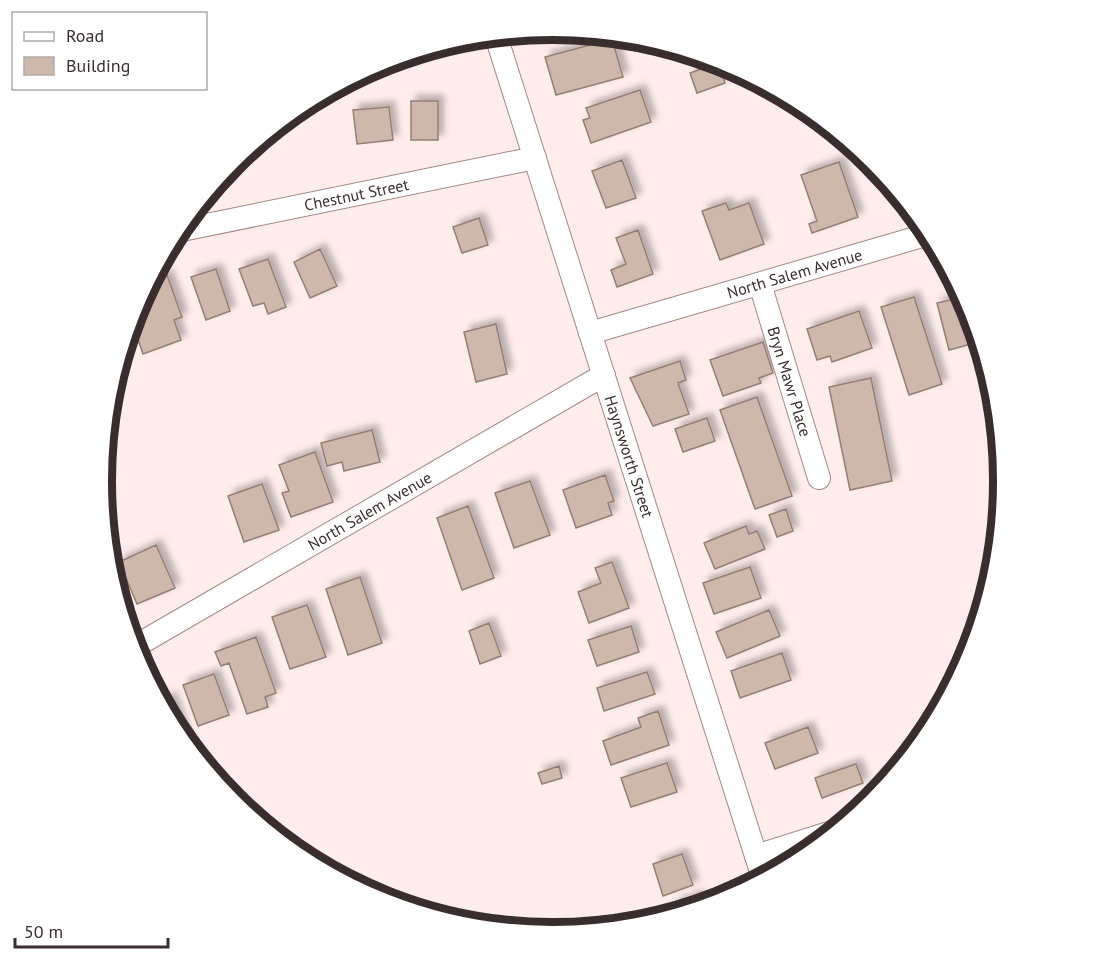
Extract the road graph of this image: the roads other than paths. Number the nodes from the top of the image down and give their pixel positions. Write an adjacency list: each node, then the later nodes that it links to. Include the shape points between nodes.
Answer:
1 (498, 44): 2 (street, Haynsworth Street)
2 (535, 158): 3 (street, Chestnut Street); 6 (street, Haynsworth Street)
3 (192, 228)
4 (919, 237): 5 (street, North Salem Avenue)
5 (760, 284): 6 (street, North Salem Avenue); 8 (street, Bryn Mawr Place)
6 (590, 333): 7 (street, Haynsworth Street)
7 (604, 375): 9 (street, North Salem Avenue); 11 (street, Haynsworth Street)
8 (819, 478)
9 (143, 642)
10 (785, 855): 11 (street)
11 (759, 867)

